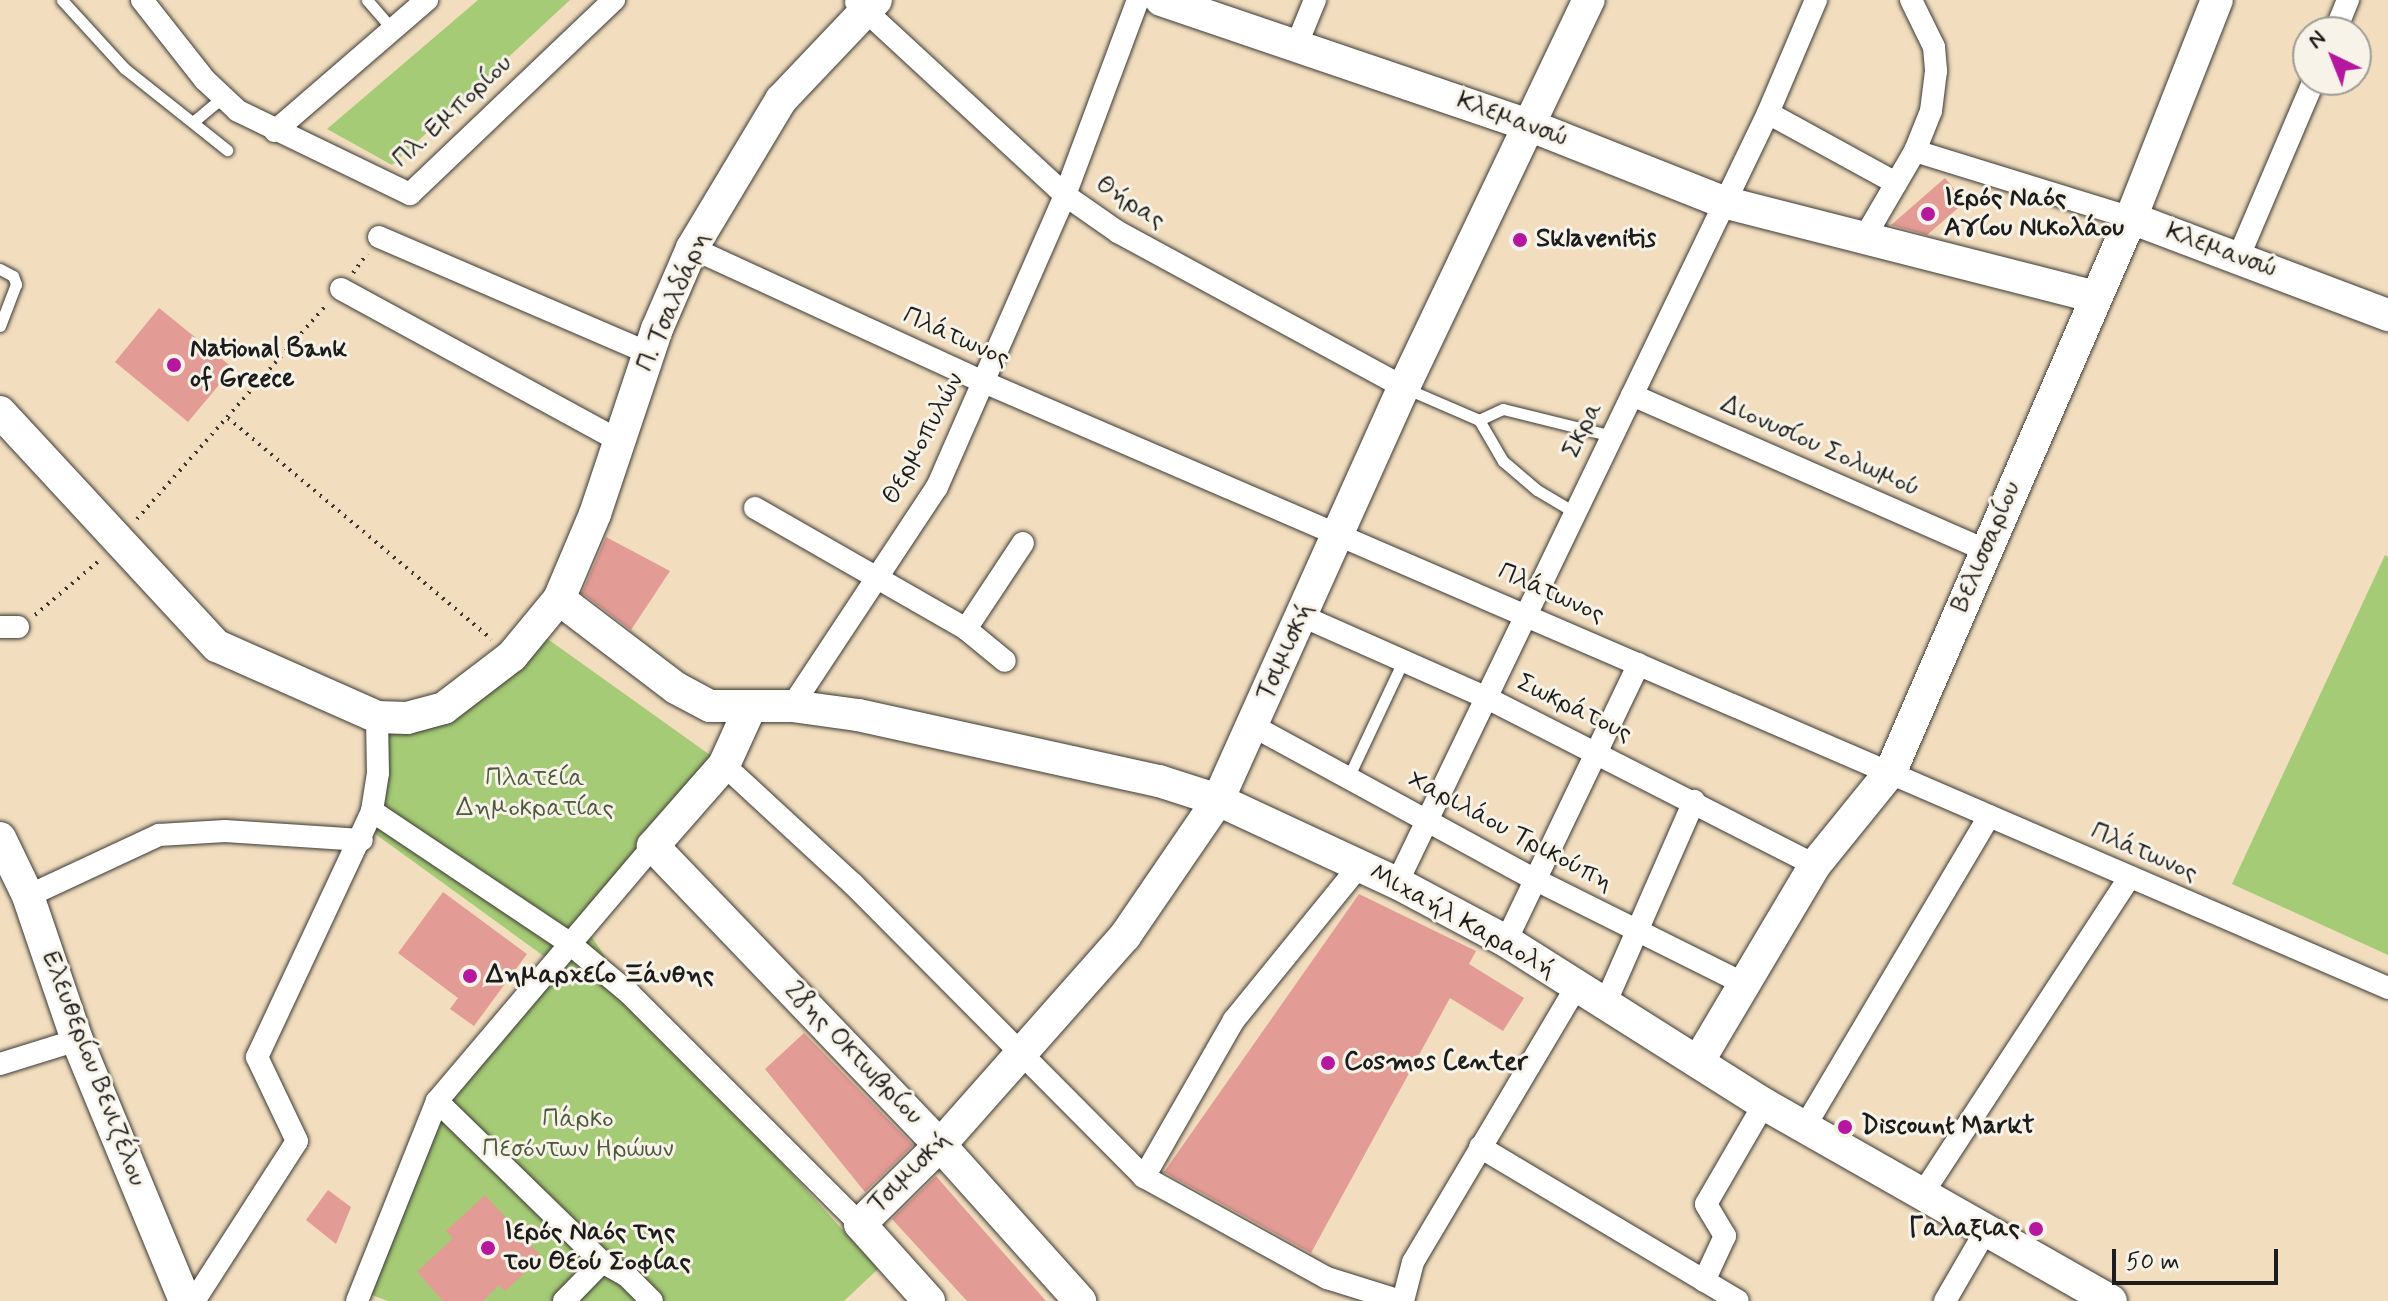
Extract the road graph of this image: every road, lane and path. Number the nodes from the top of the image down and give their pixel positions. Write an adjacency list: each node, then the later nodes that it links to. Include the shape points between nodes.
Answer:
1 (62, 0): 19 (lane, via 124,68)
2 (367, 0): 14 (lane)
3 (427, 0): 14 (street)
4 (614, 0): 21 (street, Πλ. Εμπορίου, via 410,194)
5 (1138, 0): 25 (street, Θερμοπυλών)
6 (1161, 0): 15 (street, Κλεμανσώ)
7 (1315, 0): 15 (street)
8 (1589, 0): 20 (street, Τσιμισκή)
9 (1816, 0): 18 (street, Σκρα)
10 (1911, 0): 23 (street, via 1934,47 1936,71 1931,111)
11 (2217, 0): 27 (street, Βελισσαρίου)
12 (152, 4): 17 (street)
13 (865, 4): 25 (street, Θήρας); 30 (street, Π. Τσαλδάρη, via 781,100)
14 (392, 29): 21 (street)
15 (1297, 44): 20 (street, Κλεμανσώ)
16 (2307, 96): 31 (street)
17 (223, 97): 19 (lane); 21 (street)
18 (1768, 113): 24 (street); 26 (street, Σκρα)
19 (193, 122): 22 (lane)
20 (1531, 126): 26 (street, Κλεμανσώ); 39 (street, Τσιμισκή)
21 (275, 131)
22 (227, 150)
23 (1915, 151): 24 (street); 27 (street, Κλεμανσώ)
24 (1896, 183): 29 (street)
25 (1065, 195): 38 (street, Θερμοπυλών); 39 (street, Θήρας, via 1118,232)
26 (1723, 202): 29 (street, Κλεμανσώ); 40 (street, Σκρα)
27 (2131, 218): 31 (street, Κλεμανσώ); 34 (street, Βελισσαρίου)
28 (379, 237): 33 (path); 37 (street)
29 (1863, 240): 34 (street, Κλεμανσώ)
30 (692, 248): 37 (street, Π. Τσαλδάρη); 38 (street, Πλάτωνος)
31 (2239, 256): 35 (street, Κλεμανσώ)
32 (0, 269): 36 (lane, via 16,284)
33 (341, 289): 42 (path); 45 (street)
34 (2095, 297): 51 (street, Βελισσαρίου)
35 (2388, 315)
36 (0, 326)
37 (648, 353): 45 (street, Π. Τσαλδάρη)
38 (986, 383): 48 (street, Πλάτωνος); 52 (street, Θερμοπυλών, via 937,487)
39 (1404, 387): 43 (lane); 48 (street, Τσιμισκή)
40 (1632, 395): 44 (street, Σκρα); 51 (street, Διονυσίου Σολωμού)
41 (0, 412): 49 (street)
42 (227, 418): 49 (path); 58 (path)
43 (1479, 420): 44 (lane, via 1503,409); 47 (lane, via 1503,461)
44 (1612, 436): 47 (street, Σκρα)
45 (620, 441): 53 (street, Π. Τσαλδάρη)
46 (755, 508): 52 (street)
47 (1574, 512): 54 (street, Σκρα)
48 (1339, 535): 54 (street, Πλάτωνος); 55 (street, Τσιμισκή)
49 (121, 537): 56 (path, via 81,581); 65 (street, via 217,646)
50 (1023, 543): 57 (street)
51 (1985, 550): 69 (street, Βελισσαρίου)
52 (874, 579): 57 (street); 63 (street, Θερμοπυλών)
53 (559, 599): 58 (street, Π. Τσαλδάρη); 64 (street, Μιχαήλ Καραολή, via 698,701)
54 (1525, 611): 61 (street, Πλάτωνος); 62 (street, Σκρα)
55 (1302, 616): 60 (street, Σωκράτους); 66 (street, Τσιμισκή)
56 (9, 627)
57 (966, 629): 59 (street)
58 (512, 656): 65 (street, Π. Τσαλδάρη, via 444,708 407,718)
59 (1005, 661)
60 (1402, 663): 62 (street, Σωκράτους); 70 (lane)
61 (1639, 664): 67 (street); 69 (street, Πλάτωνος)
62 (1485, 697): 67 (street, Σωκράτους); 75 (street, Σκρα)
63 (792, 706): 64 (street, Μιχαήλ Καραολή); 71 (street, Μιχαήλ Καραολή, via 1112,770)
64 (750, 708): 68 (street)
65 (377, 717): 73 (street)
66 (1253, 726): 70 (street, Χαριλάου Τρικούπη); 71 (street, Τσιμισκή)
67 (1596, 752): 72 (street, Σωκράτους); 82 (street)
68 (724, 765): 78 (street); 93 (street)
69 (1891, 771): 74 (street, Πλάτωνος); 80 (street, Βελισσαρίου)
70 (1348, 778): 75 (street, Χαριλάου Τρικούπη)
71 (1218, 800): 79 (street, Μιχαήλ Καραολή); 93 (street, Τσιμισκή, via 1125,936)
72 (1694, 801): 80 (street, Σωκράτους); 85 (street)
73 (372, 811): 77 (street); 87 (street)
74 (1989, 816): 81 (street, Πλάτωνος); 98 (street)
75 (1427, 820): 82 (street, Χαριλάου Τρικούπη); 83 (street, Σκρα)
76 (0, 838): 84 (street, Ελευθερίου Βενιζέλου)
77 (362, 840): 84 (street, via 225,831 159,835); 109 (street, via 257,1057 297,1141)
78 (653, 846): 87 (street); 99 (street, 28ης Οκτωβρίου)
79 (1360, 865): 83 (street, Μιχαήλ Καραολή); 101 (street, via 1234,1020)
80 (1815, 865): 88 (street, Βελισσαρίου)
81 (2129, 878): 90 (street, Πλάτωνος); 102 (street)
82 (1536, 880): 85 (street, Χαριλάου Τρικούπη); 86 (street)
83 (1397, 883): 86 (street, Μιχαήλ Καραολή)
84 (28, 896): 92 (street, Ελευθερίου Βενιζέλου)
85 (1639, 931): 88 (street, Χαριλάου Τρικούπη); 91 (street)
86 (1506, 941): 89 (street, Μιχαήλ Καραολή)
87 (569, 943): 96 (street); 103 (street, via 629,993)
88 (1743, 983): 94 (street, Βελισσαρίου)
89 (1577, 986): 91 (street, Μιχαήλ Καραολή); 100 (street)
90 (2388, 988)
91 (1605, 1004): 94 (street, Μιχαήλ Καραολή)
92 (77, 1040): 95 (street); 108 (street, Ελευθερίου Βενιζέλου)
93 (1024, 1052): 99 (street, Τσιμισκή); 101 (street)
94 (1698, 1062): 97 (street, Μιχαήλ Καραολή)
95 (0, 1064)
96 (437, 1101): 105 (street); 110 (street)
97 (1764, 1104): 98 (street, Μιχαήλ Καραολή); 107 (street, via 1706,1204 1725,1236)
98 (1804, 1128): 102 (street, Μιχαήλ Καραολή)
99 (940, 1145): 103 (street, Τσιμισκή); 114 (street, 28ης Οκτωβρίου)
100 (1480, 1147): 107 (street); 116 (street, via 1413,1262)
101 (1144, 1177): 106 (street)
102 (1921, 1196): 104 (street, Μιχαήλ Καραολή)
103 (860, 1224): 113 (street)
104 (1985, 1232): 118 (street); 119 (street, Μιχαήλ Καραολή)
105 (602, 1262): 111 (street); 112 (street, via 627,1276)
106 (1327, 1278): 115 (street); 116 (street)
107 (1704, 1281): 117 (street)
108 (185, 1301)
109 (194, 1301)
110 (357, 1301)
111 (564, 1301)
112 (652, 1301)
113 (929, 1301)
114 (1080, 1301)
115 (1322, 1301)
116 (1402, 1301)
117 (1738, 1301)
118 (1945, 1301)
119 (2111, 1301)

